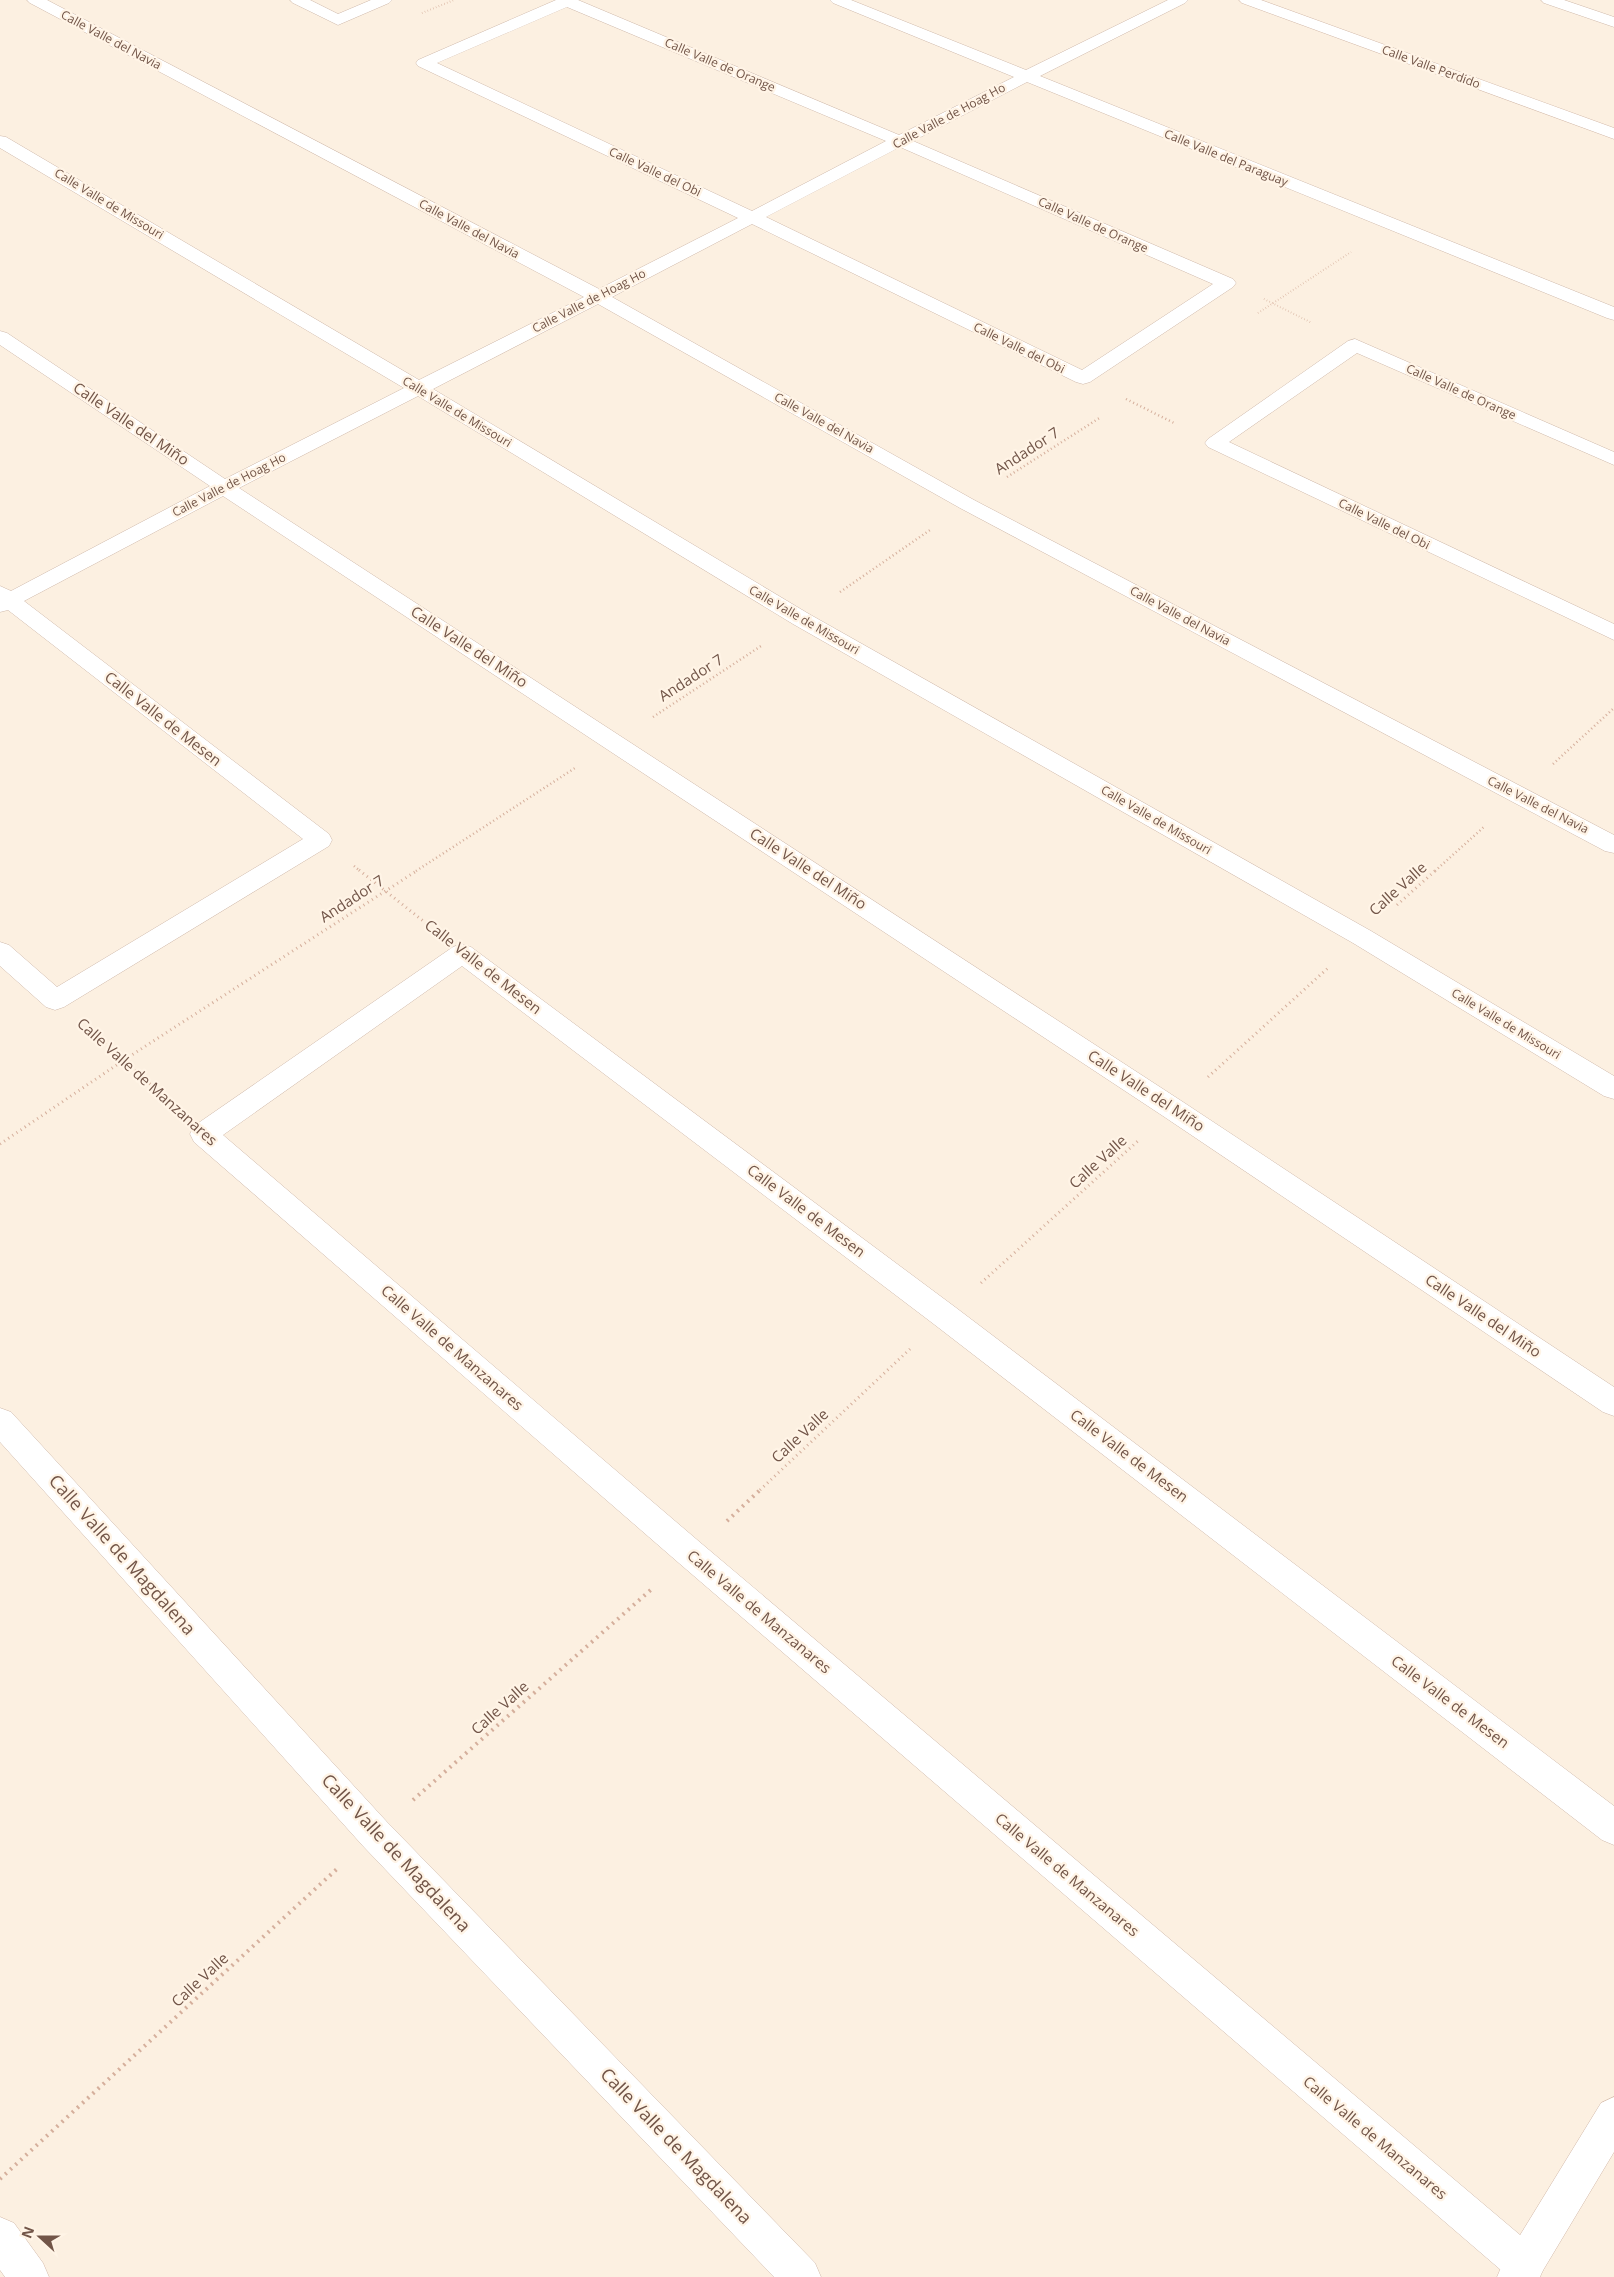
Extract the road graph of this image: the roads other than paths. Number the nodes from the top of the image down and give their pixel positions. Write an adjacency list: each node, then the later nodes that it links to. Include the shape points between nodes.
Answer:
1 (35, 0): 15 (street, Calle Valle del Navia)
2 (298, 0): 3 (street, via 338,20)
3 (384, 0)
4 (838, 0): 10 (street, Calle Valle del Paraguay)
5 (1180, 0): 10 (street, Calle Valle de Hoag Ho)
6 (1247, 0): 11 (street, Calle Valle Perdido)
7 (1549, 0): 9 (street)
8 (567, 1): 13 (street, Calle Valle de Orange); 14 (street, Calle Valle del Obi, via 424,63)
9 (1614, 22)
10 (1024, 76): 13 (street, Calle Valle de Hoag Ho); 16 (street, Calle Valle del Paraguay)
11 (1614, 134)
12 (0, 141): 20 (street, Calle Valle de Missouri)
13 (902, 142): 14 (street, Calle Valle de Hoag Ho); 19 (street, Calle Valle de Orange, via 1227,283)
14 (751, 217): 15 (street, Calle Valle de Hoag Ho); 19 (street, Calle Valle del Obi)
15 (598, 297): 20 (street, Calle Valle de Hoag Ho); 25 (street, Calle Valle del Navia, via 967,504)
16 (1614, 314)
17 (0, 337): 22 (street, Calle Valle del Miño)
18 (1355, 345): 21 (street, Calle Valle de Orange); 24 (street, Calle Valle del Obi, via 1215,443)
19 (1083, 378)
20 (418, 388): 22 (street, Calle Valle de Hoag Ho); 28 (street, Calle Valle de Missouri, via 801,619 1362,937)
21 (1614, 459)
22 (224, 487): 23 (street, Calle Valle de Hoag Ho); 29 (street, Calle Valle del Miño, via 1173,1109)
23 (3, 599): 26 (street, Calle Valle de Mesen, via 320,840 55,1000)
24 (1614, 633)
25 (1614, 845)
26 (0, 951)
27 (462, 953): 31 (street, Calle Valle de Mesen, via 945,1316); 34 (street, Calle Valle de Manzanares, via 204,1134)
28 (1614, 1088)
29 (1614, 1403)
30 (0, 1421): 36 (street, Calle Valle de Magdalena, via 375,1834)
31 (1614, 1828)
32 (1614, 2116): 34 (street)
33 (0, 2237): 35 (street)
34 (1521, 2271)
35 (29, 2277)
36 (801, 2277)

